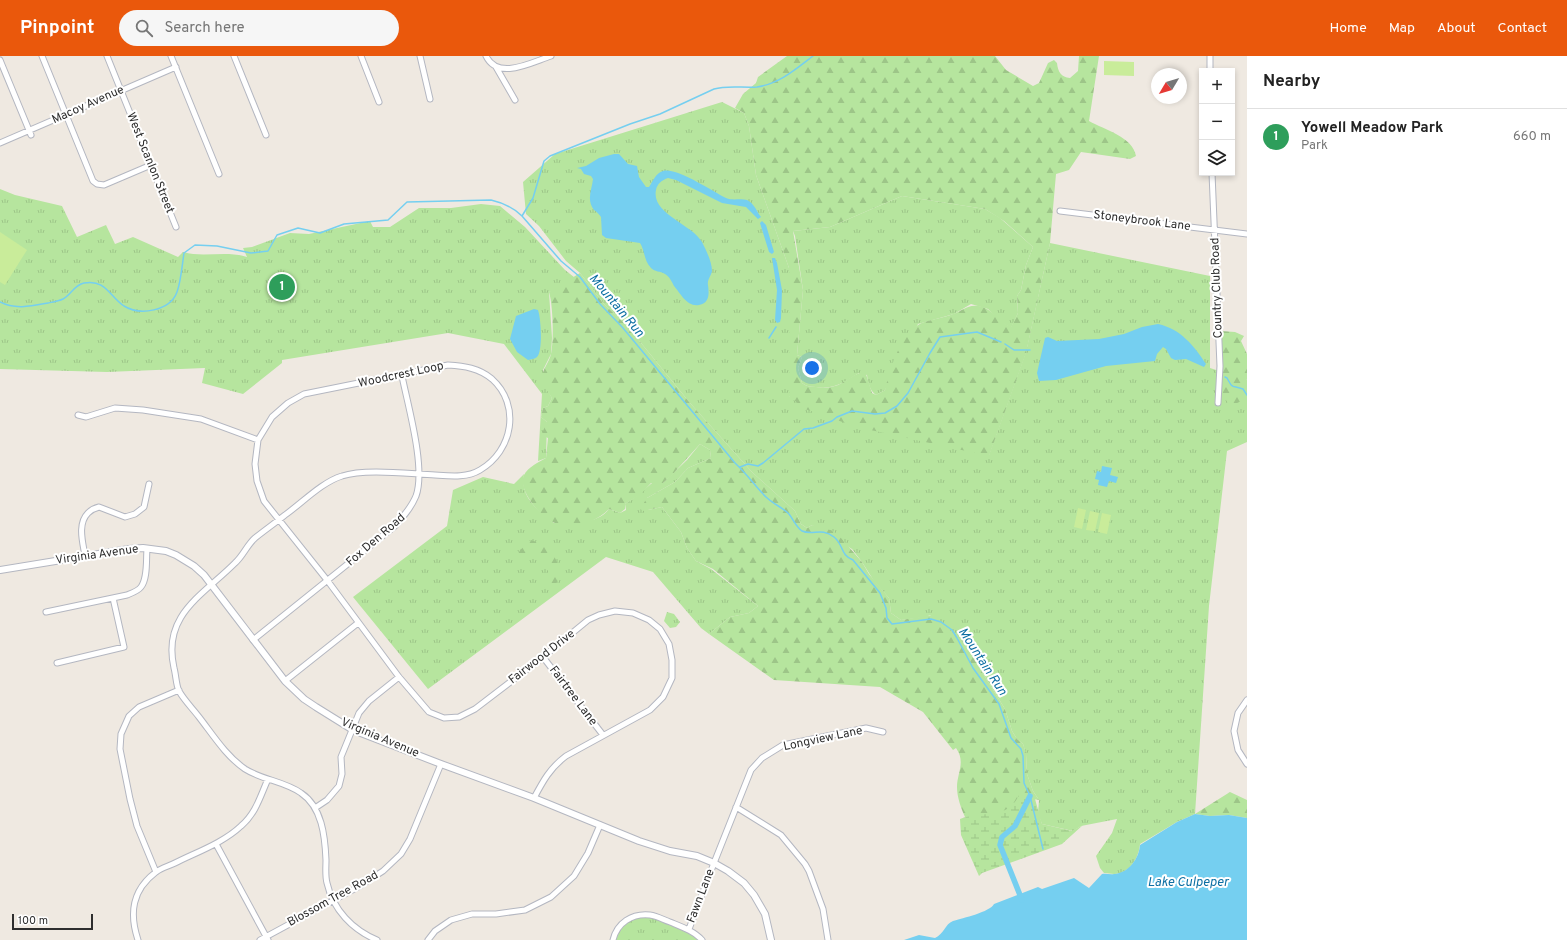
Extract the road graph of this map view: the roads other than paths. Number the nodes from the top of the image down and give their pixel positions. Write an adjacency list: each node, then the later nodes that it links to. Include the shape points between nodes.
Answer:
1 (42, 56): 18 (street)
2 (107, 56): 14 (street, West Scanlon Street)
3 (171, 56): 11 (street)
4 (234, 56): 20 (street)
5 (361, 56): 17 (street)
6 (420, 56): 15 (street)
7 (486, 56): 12 (street)
8 (551, 56): 12 (street, via 507,69)
9 (1210, 56): 13 (street)
10 (0, 60): 19 (street)
11 (176, 67): 14 (street, Macoy Avenue); 23 (street)
12 (496, 67): 16 (street)
13 (1210, 68)
14 (120, 90): 18 (street, Macoy Avenue); 22 (street, West Scanlon Street)
15 (430, 99)
16 (515, 100)
17 (379, 102)
18 (66, 114): 19 (street, Macoy Avenue); 22 (street, via 91,177 97,184 104,185)
19 (30, 132): 21 (street, Macoy Avenue)
20 (266, 135)
21 (0, 143)
22 (151, 164): 26 (street, West Scanlon Street)
23 (219, 174)
24 (1212, 176): 27 (street, Country Club Road)
25 (1060, 211): 27 (street, Stoneybrook Lane)
26 (176, 226)
27 (1215, 230): 28 (street, Stoneybrook Lane); 30 (street, Country Club Road, via 1220,366)
28 (1247, 234)
29 (402, 376): 32 (street, Woodcrest Loop, via 304,394 288,403 272,417); 33 (street, Fox Den Road); 33 (street, Woodcrest Loop, via 448,365 467,366 491,379 503,392 509,408 510,424 505,444 496,458 480,470 467,475)
30 (1218, 403)
31 (78, 415): 32 (street, via 86,417 115,408 143,410 201,419)
32 (258, 440): 35 (street, Woodcrest Loop, via 255,464 257,481 264,501)
33 (419, 474): 35 (street, Woodcrest Loop, via 364,472 344,475 329,481); 39 (street, Fox Den Road, via 416,496 408,511 395,526)
34 (149, 484): 37 (street, via 144,507 135,514 125,517 99,507 88,512 83,519 81,533)
35 (279, 520): 39 (street, Fairwood Drive); 40 (street, via 254,539 237,561)
36 (147, 548): 37 (street, Virginia Avenue); 40 (street, Virginia Avenue, via 166,551 185,560 204,575); 41 (street, via 142,587)
37 (85, 556): 38 (street, Virginia Avenue)
38 (0, 570)
39 (327, 580): 43 (street, Fairwood Drive); 44 (street, Fox Den Road)
40 (211, 585): 44 (street, Virginia Avenue); 49 (street, via 180,618 173,634 172,659)
41 (113, 598): 42 (street); 46 (street, via 124,647)
42 (46, 612)
43 (358, 623): 47 (street, Fairwood Drive); 48 (street)
44 (252, 640): 48 (street, Virginia Avenue)
45 (543, 657): 47 (street, Fairwood Drive, via 475,709 459,717 444,718 429,712); 53 (street, Fairtree Lane); 53 (street, Fairwood Drive, via 588,620 615,611 633,613 660,629 669,644 672,660 672,678 663,697 650,710)
46 (57, 663)
47 (399, 677): 51 (street, via 359,713)
48 (286, 680): 51 (street, Virginia Avenue, via 304,699)
49 (179, 690): 56 (street, via 232,760); 63 (street, via 139,706 129,716 121,734 120,749 131,805)
50 (1247, 700): 55 (street, via 1238,713 1234,731 1238,750)
51 (353, 730): 54 (street, Virginia Avenue); 59 (street, via 341,757 342,774 339,786 327,800)
52 (882, 732): 58 (street, Longview Lane, via 866,728 783,745 762,758 751,770)
53 (603, 735): 57 (street, Fairwood Drive, via 554,765)
54 (441, 764): 57 (street, Virginia Avenue); 64 (street, Blossom Tree Road, via 410,839 401,854 383,871)
55 (1247, 764)
56 (268, 779): 59 (street, via 302,793); 61 (street, via 254,812 240,827)
57 (534, 798): 60 (street, Virginia Avenue)
58 (736, 807): 62 (street, Longview Lane); 74 (street, via 781,835 805,864 823,909)
59 (315, 808): 64 (street, via 323,828 326,882)
60 (600, 825): 62 (street, Virginia Avenue, via 639,841); 70 (street, via 588,853 574,876 551,897 525,910 472,914 451,920 435,931)
61 (216, 844): 63 (street); 66 (street)
62 (714, 863): 65 (street, Fawn Lane); 73 (street, Virginia Avenue, via 744,882 765,914)
63 (156, 872): 67 (street, via 140,889 134,906 133,926)
64 (333, 899): 66 (street, Blossom Tree Road); 69 (street, via 341,914 352,926)
65 (689, 929): 71 (street, via 652,915 640,914 618,927); 72 (street)
66 (267, 938): 68 (street, Blossom Tree Road)
67 (138, 940)
68 (260, 940)
69 (377, 940)
70 (428, 940)
71 (613, 940)
72 (702, 940)
73 (771, 940)
74 (828, 940)

